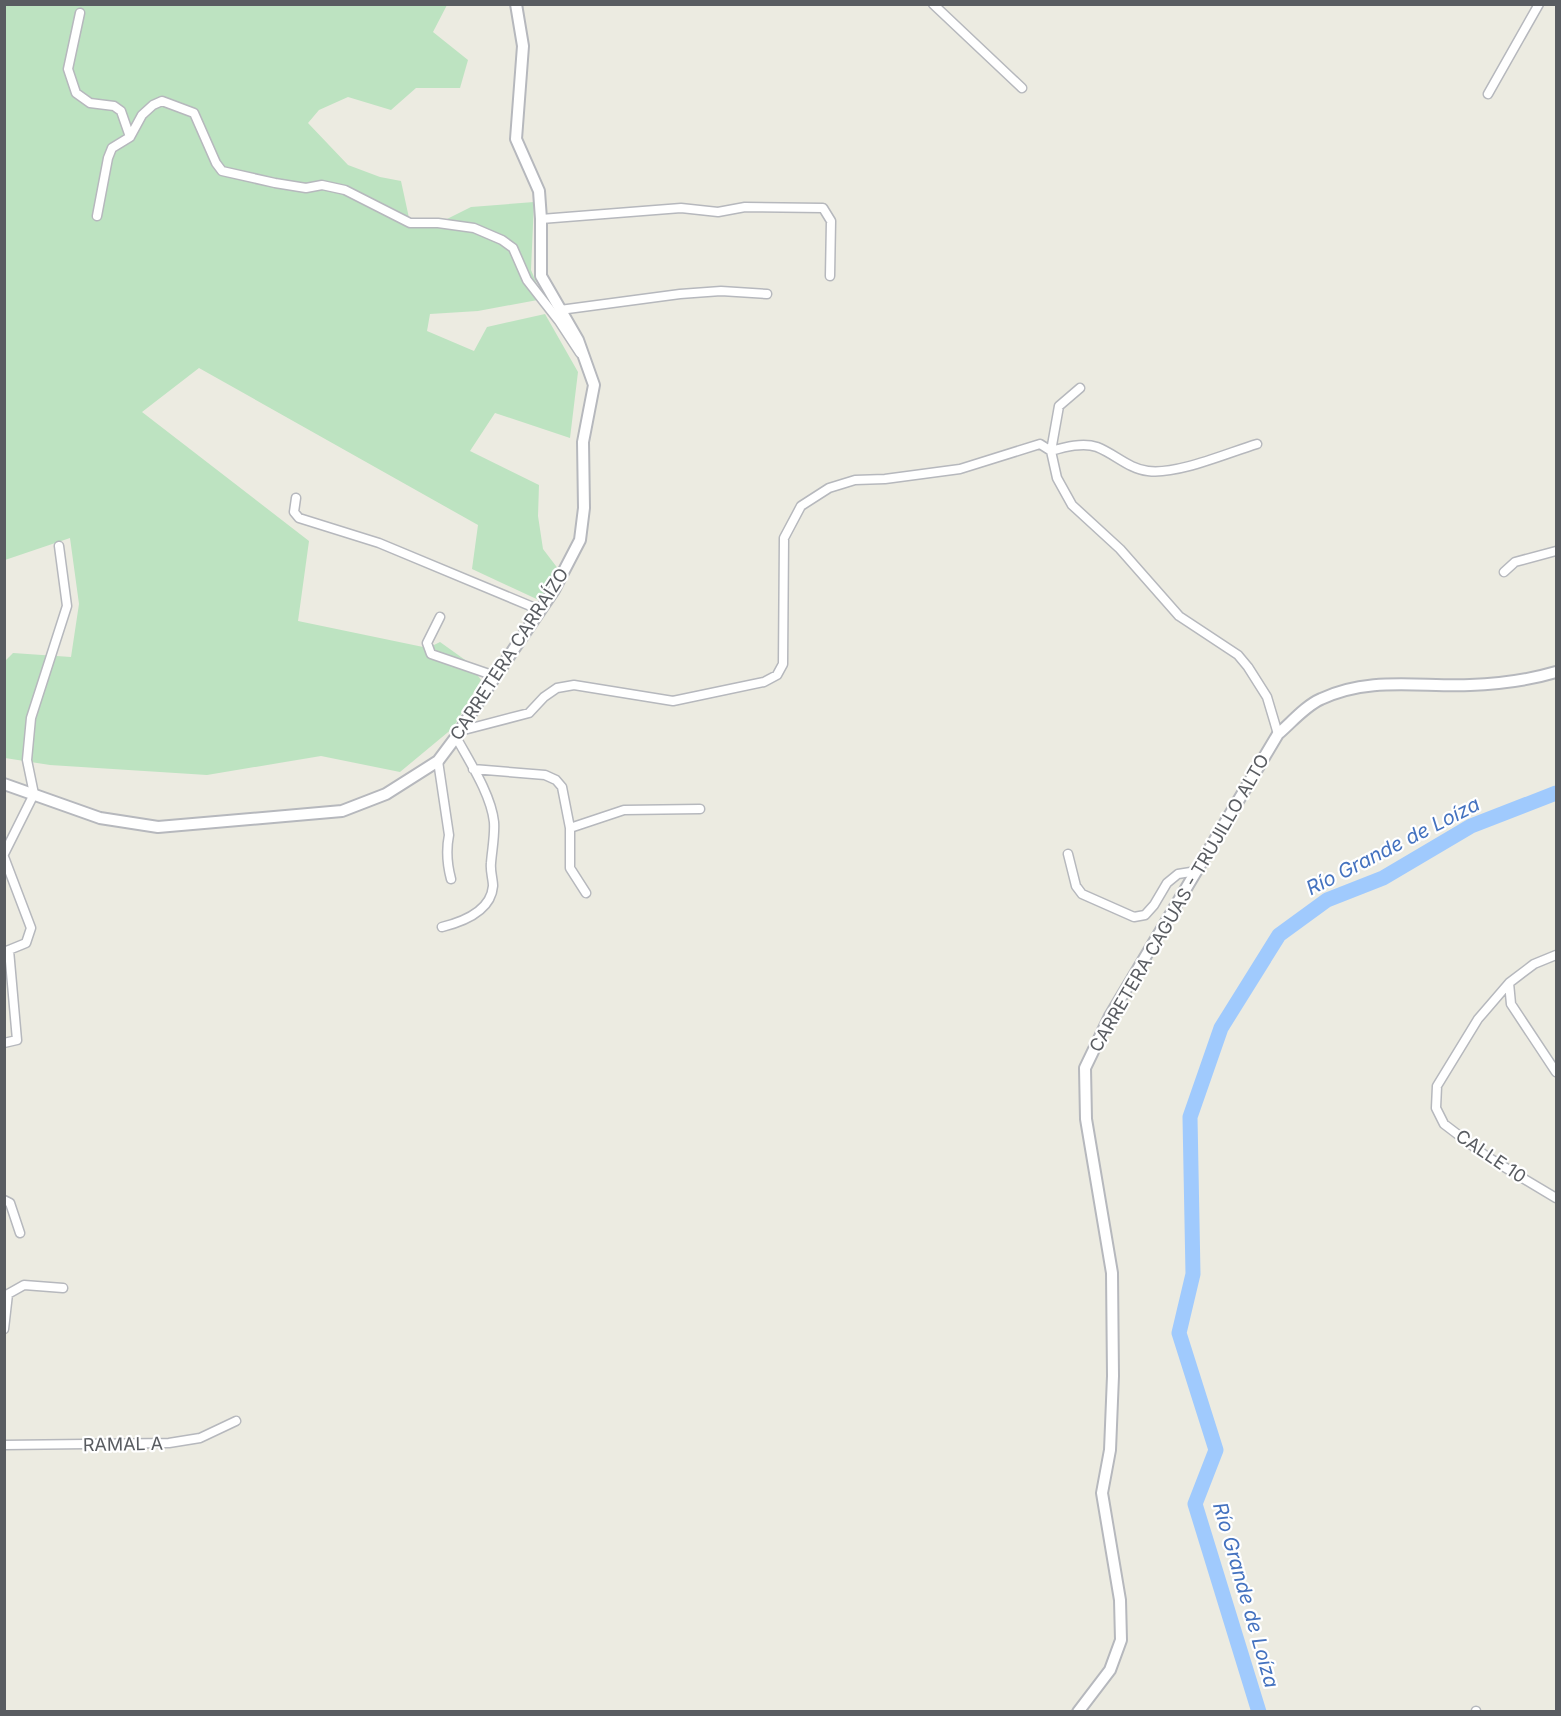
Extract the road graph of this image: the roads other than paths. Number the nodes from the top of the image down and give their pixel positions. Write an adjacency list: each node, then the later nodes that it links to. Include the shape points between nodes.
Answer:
1 (516, 4): 9 (street, CARRETERA CARRAÍZO, via 523,46 516,139 538,191)
2 (933, 4): 5 (street)
3 (1539, 4): 6 (street)
4 (80, 13): 7 (street, via 68,69 76,93 90,103 114,106 121,111)
5 (1022, 88)
6 (1488, 94)
7 (130, 137): 8 (street, via 112,148); 13 (street, via 142,115 162,101 194,113 222,171 306,188 322,185 345,190 410,223 474,228 502,240 513,248 527,279)
8 (97, 216)
9 (542, 219): 10 (street, via 681,208 718,212 745,207 823,208 831,220); 12 (street, CARRETERA CARRAÍZO, via 540,276)
10 (830, 276)
11 (767, 294): 12 (street, via 680,294)
12 (560, 310): 13 (street, CARRETERA CARRAÍZO)
13 (586, 363): 21 (street, CARRETERA CARRAÍZO, via 594,385 584,442 580,540)
14 (1080, 388): 16 (street, via 1059,406)
15 (1257, 444): 16 (street, via 1163,471 1130,465 1096,447)
16 (1051, 451): 25 (street, via 1040,444 960,469 855,480 829,488 801,506 784,538 783,664 777,675 764,682 673,701 573,685 557,688 529,713); 26 (street, via 1057,478 1072,505 1120,549 1179,616 1238,655 1248,667 1267,697)
17 (296, 498): 21 (street, via 294,512 299,518 379,543)
18 (59, 546): 30 (street, via 67,606 31,718 27,760)
19 (1557, 551): 20 (street, via 1515,562)
20 (1504, 572)
21 (540, 610): 24 (street, CARRETERA CARRAÍZO)
22 (440, 617): 24 (street, via 427,643 431,654)
23 (1557, 672): 26 (street, CARRETERA CAGUAS - TRUJILLO ALTO, via 1470,685 1409,683 1349,688 1318,700)
24 (495, 676): 25 (street, CARRETERA CARRAÍZO)
25 (458, 734): 27 (street, CARRETERA CARRAÍZO); 28 (street)
26 (1278, 734): 35 (street, CARRETERA CAGUAS - TRUJILLO ALTO)
27 (438, 761): 30 (street, CARRETERA CARRAÍZO, via 386,794 342,811 158,827 100,818); 36 (street)
28 (473, 769): 32 (street, via 556,780 562,787); 38 (street, via 491,807 494,823 493,885 491,896 474,915)
29 (4, 784): 30 (street, CARRETERA CARRAÍZO)
30 (34, 794): 34 (street)
31 (700, 809): 32 (street, via 624,810)
32 (570, 828): 37 (street, via 570,868)
33 (1068, 854): 35 (street, via 1076,886 1082,894 1134,917 1145,915 1178,874)
34 (4, 855): 39 (street, via 31,928 26,942)
35 (1197, 871): 51 (street, CARRETERA CAGUAS - TRUJILLO ALTO, via 1110,1016 1085,1068 1086,1119 1112,1273 1110,1450 1102,1493 1120,1600 1121,1640 1110,1670)
36 (451, 879)
37 (586, 893)
38 (446, 926)
39 (7, 951): 42 (street, via 17,1040)
40 (1557, 955): 41 (street, CALLE 10, via 1534,964)
41 (1509, 983): 43 (street, via 1511,1004); 44 (street, CALLE 10, via 1478,1019 1437,1086 1436,1108 1452,1131)
42 (4, 1043)
43 (1557, 1072)
44 (1557, 1198)
45 (4, 1200): 46 (street, via 10,1203)
46 (20, 1233)
47 (63, 1288): 48 (street, via 24,1286 8,1294)
48 (4, 1329)
49 (236, 1421): 50 (street, RAMAL A, via 200,1438 169,1443)
50 (4, 1445)
51 (1078, 1712)

